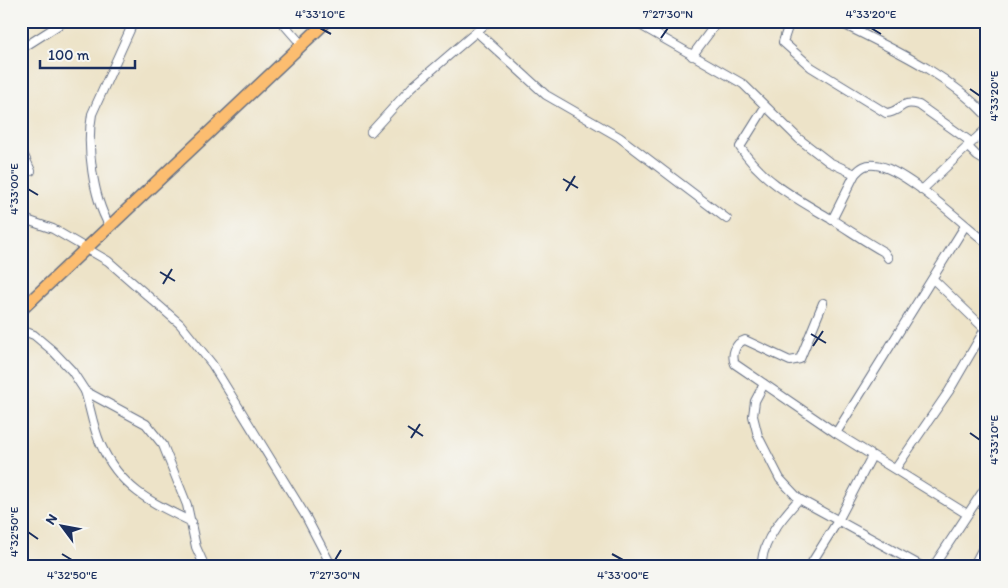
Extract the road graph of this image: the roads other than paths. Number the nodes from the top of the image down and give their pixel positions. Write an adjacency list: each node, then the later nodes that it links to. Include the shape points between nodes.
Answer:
1 (65, 21): 12 (street)
2 (134, 21): 27 (street, via 92,114 89,129 98,198)
3 (281, 21): 11 (street)
4 (327, 21): 11 (main road)
5 (489, 21): 10 (street)
6 (633, 21): 13 (street)
7 (718, 21): 13 (street)
8 (790, 21): 18 (street, via 782,42 811,67 886,113 910,102 919,105)
9 (837, 21): 15 (street, via 957,87)
10 (478, 33): 17 (street, via 412,87); 25 (street, via 546,95 619,138)
11 (302, 45): 27 (main road)
12 (21, 49)
13 (692, 56): 14 (street, via 743,84)
14 (765, 107): 22 (street, via 829,162); 26 (street, via 740,147 758,170 798,201)
15 (987, 116)
16 (987, 128): 18 (street)
17 (372, 132)
18 (969, 144): 20 (street, via 977,156); 23 (street)
19 (21, 149): 21 (street)
20 (987, 162)
21 (30, 171)
22 (855, 174): 23 (street, via 860,168 876,165); 26 (street)
23 (922, 190): 28 (street)
24 (21, 218): 30 (street, via 54,228)
25 (727, 218)
26 (832, 220): 31 (street, via 884,252)
27 (109, 225): 30 (main road)
28 (965, 226): 29 (street); 32 (street)
29 (987, 243)
30 (85, 248): 34 (main road); 49 (street, via 108,261 180,324 212,364 305,515)
31 (888, 258)
32 (933, 279): 36 (street); 39 (street)
33 (823, 303): 37 (street, via 800,359 790,360 750,340 740,341 733,356 735,364)
34 (21, 310)
35 (21, 330): 38 (street, via 34,335 54,351)
36 (986, 330): 41 (street, via 950,391)
37 (764, 384): 39 (street); 43 (street, via 755,401 753,416 758,436 780,478)
38 (85, 390): 46 (street, via 146,424 163,445); 46 (street, via 100,443 123,481 156,505)
39 (836, 433): 40 (street)
40 (872, 456): 41 (street); 45 (street)
41 (896, 468): 44 (street)
42 (987, 485): 44 (street)
43 (799, 499): 45 (street); 50 (street, via 766,544 762,561)
44 (967, 514): 53 (street)
45 (839, 519): 51 (street); 52 (street)
46 (192, 522): 48 (street, via 196,547)
47 (987, 540): 54 (street)
48 (206, 567)
49 (332, 567)
50 (765, 567)
51 (809, 567)
52 (923, 567)
53 (933, 567)
54 (973, 567)

